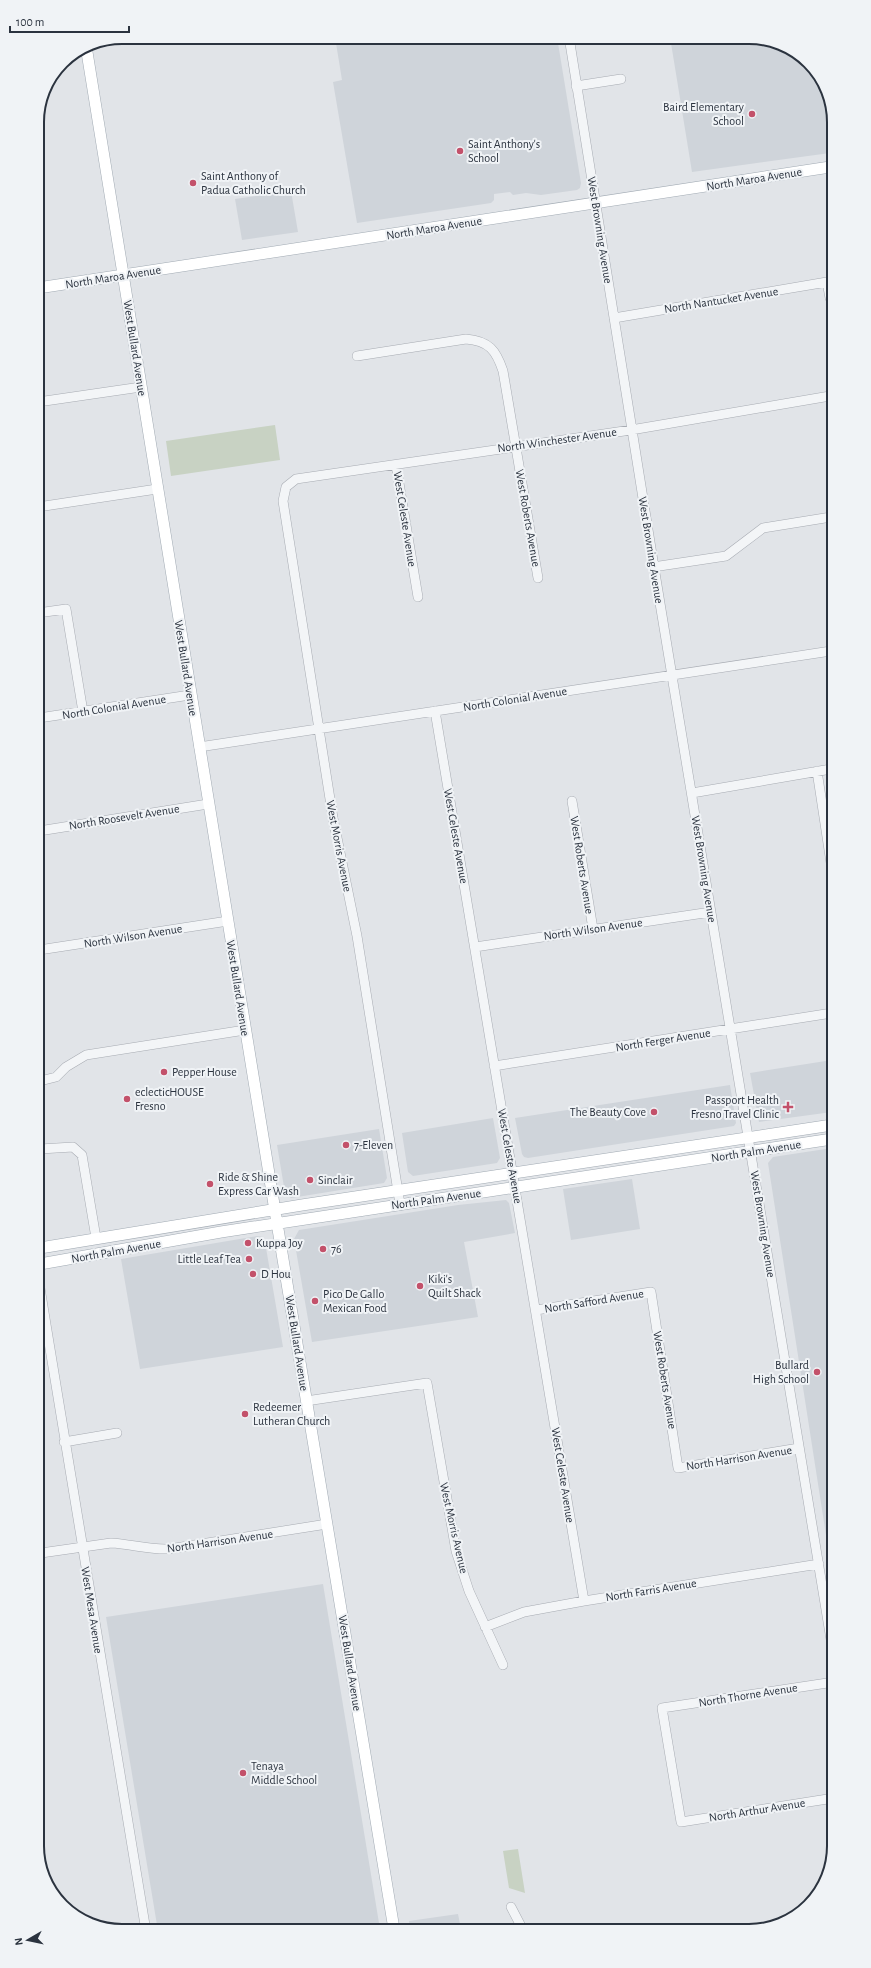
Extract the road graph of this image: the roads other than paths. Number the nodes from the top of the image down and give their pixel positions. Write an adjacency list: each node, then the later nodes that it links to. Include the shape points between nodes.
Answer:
1 (570, 44): 4 (street, West Browning Avenue)
2 (87, 53): 7 (main road, West Bullard Avenue)
3 (620, 79): 4 (street)
4 (576, 86): 6 (street, West Browning Avenue)
5 (827, 167): 6 (main road, North Maroa Avenue)
6 (595, 203): 7 (main road, North Maroa Avenue); 10 (street, West Browning Avenue)
7 (123, 275): 9 (main road, North Maroa Avenue); 12 (main road, West Bullard Avenue)
8 (827, 282): 10 (street, North Nantucket Avenue)
9 (44, 287)
10 (614, 318): 15 (street, West Browning Avenue)
11 (357, 356): 16 (street, West Roberts Avenue, via 466,339 487,344 498,356 503,371)
12 (141, 387): 14 (street); 19 (main road, West Bullard Avenue)
13 (827, 397): 15 (street, North Winchester Avenue)
14 (44, 401)
15 (631, 430): 16 (street, North Winchester Avenue); 22 (street, West Browning Avenue)
16 (515, 446): 17 (street, North Winchester Avenue); 23 (street, West Roberts Avenue)
17 (396, 465): 18 (street, North Winchester Avenue, via 296,479); 24 (street, West Celeste Avenue)
18 (286, 487): 32 (street, West Morris Avenue, via 283,501)
19 (157, 489): 20 (street); 28 (main road, West Bullard Avenue)
20 (44, 506)
21 (827, 517): 22 (street, via 763,528 726,556)
22 (653, 567): 27 (street, West Browning Avenue)
23 (538, 578)
24 (418, 598)
25 (44, 612): 30 (street, via 66,608)
26 (827, 652): 27 (street, North Colonial Avenue)
27 (672, 675): 29 (street, North Colonial Avenue); 36 (street, West Browning Avenue)
28 (190, 695): 30 (street, North Colonial Avenue); 33 (main road, West Bullard Avenue)
29 (435, 711): 32 (street, North Colonial Avenue); 44 (street, West Celeste Avenue)
30 (83, 712): 31 (street, North Colonial Avenue)
31 (44, 717)
32 (319, 729): 33 (street, North Colonial Avenue); 58 (street, West Morris Avenue, via 333,818 357,936)
33 (199, 748): 38 (main road, West Bullard Avenue)
34 (827, 770): 35 (street)
35 (817, 771): 36 (street); 40 (street)
36 (692, 794): 41 (street, West Browning Avenue)
37 (572, 801): 43 (street, West Roberts Avenue)
38 (208, 804): 39 (street, North Roosevelt Avenue); 42 (main road, West Bullard Avenue)
39 (44, 830)
40 (827, 837)
41 (711, 912): 43 (street, North Wilson Avenue); 47 (street, West Browning Avenue)
42 (228, 921): 45 (street, North Wilson Avenue); 48 (main road, West Bullard Avenue)
43 (593, 929): 44 (street, North Wilson Avenue)
44 (475, 947): 49 (street, West Celeste Avenue)
45 (44, 949)
46 (827, 1014): 47 (street, North Ferger Avenue)
47 (732, 1029): 49 (street, North Ferger Avenue); 52 (street, West Browning Avenue)
48 (246, 1030): 50 (street, via 86,1055 66,1067 56,1077); 60 (main road, West Bullard Avenue)
49 (494, 1066): 56 (street, West Celeste Avenue)
50 (44, 1080)
51 (827, 1126): 52 (main road, North Palm Avenue)
52 (749, 1139): 55 (street, West Browning Avenue); 56 (main road, North Palm Avenue)
53 (827, 1140): 55 (main road, North Palm Avenue)
54 (44, 1149): 63 (street, via 73,1147 82,1155)
55 (751, 1152): 57 (main road, North Palm Avenue); 73 (street, West Browning Avenue)
56 (512, 1173): 57 (street, West Celeste Avenue); 58 (main road, North Palm Avenue)
57 (516, 1188): 59 (main road, North Palm Avenue); 68 (street, West Celeste Avenue)
58 (398, 1191): 59 (street, West Morris Avenue); 60 (main road, North Palm Avenue)
59 (400, 1204): 61 (main road, North Palm Avenue)
60 (274, 1209): 61 (main road, West Bullard Avenue); 62 (main road, North Palm Avenue)
61 (277, 1224): 65 (main road, North Palm Avenue); 70 (main road, West Bullard Avenue)
62 (168, 1226): 63 (main road, North Palm Avenue); 65 (main road, via 167,1232 163,1234 119,1243)
63 (96, 1238): 64 (main road, North Palm Avenue)
64 (44, 1247)
65 (90, 1255): 66 (main road, North Palm Avenue)
66 (44, 1263)
67 (651, 1292): 68 (street, North Safford Avenue); 74 (street, West Roberts Avenue)
68 (536, 1310): 79 (street, West Celeste Avenue)
69 (44, 1314): 72 (street, West Mesa Avenue)
70 (306, 1401): 75 (main road, West Bullard Avenue); 81 (street, West Morris Avenue, via 427,1383 456,1550 469,1591)
71 (117, 1433): 72 (street)
72 (64, 1442): 76 (street, West Mesa Avenue)
73 (799, 1448): 74 (street, North Harrison Avenue); 78 (street, West Browning Avenue)
74 (678, 1468)
75 (327, 1524): 76 (street, North Harrison Avenue, via 169,1549 144,1549 122,1543); 88 (main road, West Bullard Avenue)
76 (82, 1546): 77 (street, North Harrison Avenue); 87 (street, West Mesa Avenue)
77 (44, 1552)
78 (819, 1564): 79 (street, North Farris Avenue); 80 (street, West Browning Avenue)
79 (584, 1600): 81 (street, North Farris Avenue, via 524,1612)
80 (827, 1611)
81 (485, 1628): 82 (street, West Morris Avenue)
82 (503, 1665)
83 (827, 1683): 85 (street, North Thorne Avenue, via 662,1708)
84 (827, 1799): 85 (street, North Arthur Avenue)
85 (681, 1822)
86 (511, 1907): 89 (street)
87 (145, 1924)
88 (393, 1924)
89 (520, 1924)

